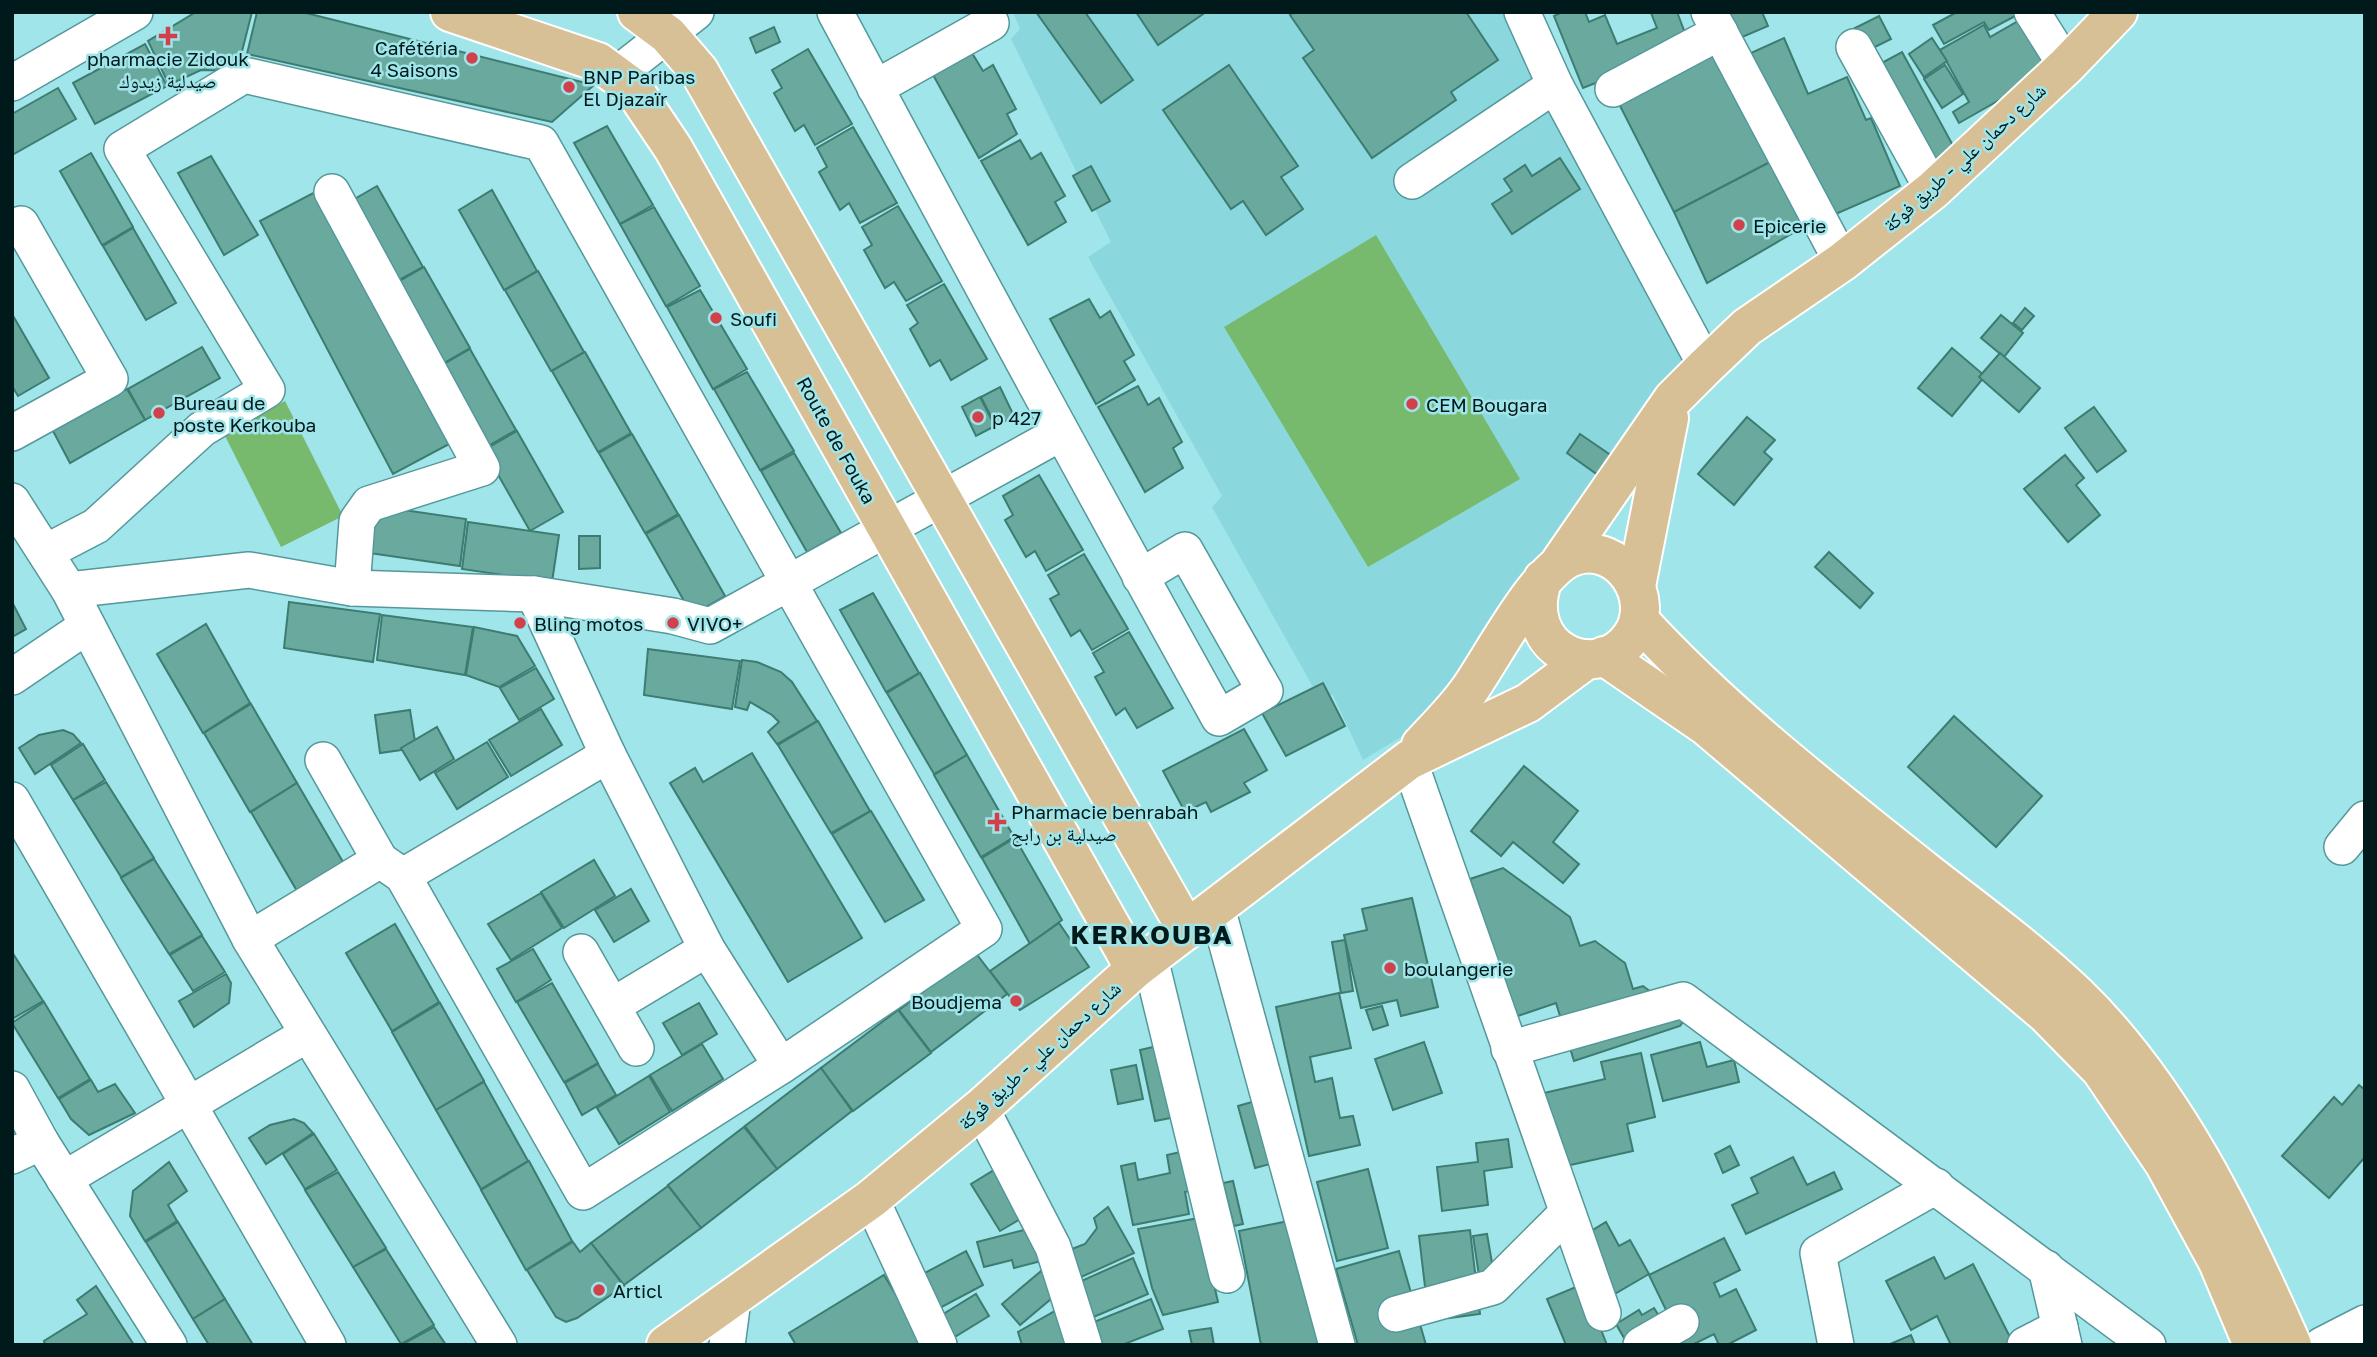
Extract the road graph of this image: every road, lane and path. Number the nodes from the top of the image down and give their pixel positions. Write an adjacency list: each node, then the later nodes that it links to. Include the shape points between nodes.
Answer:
1 (135, 12): 14 (street)
2 (450, 12): 13 (main road, Route de Fouka, via 598,61)
3 (637, 12): 10 (main road)
4 (835, 12): 16 (street)
5 (1522, 12): 15 (street)
6 (2032, 12): 12 (street)
7 (2118, 12): 12 (main road, شارع دحمان علي - طريق فوكة)
8 (1715, 22): 17 (street); 22 (street)
9 (991, 23): 16 (street)
10 (682, 24): 13 (street); 27 (main road, via 699,71)
11 (1854, 47): 19 (street)
12 (2066, 66): 19 (main road, شارع دحمان علي - طريق فوكة)
13 (616, 75): 29 (main road, Route de Fouka, via 632,87 673,148)
14 (12, 83)
15 (1555, 85): 18 (street); 23 (street)
16 (875, 88): 26 (street)
17 (1613, 89)
18 (1412, 181)
19 (1933, 190): 22 (main road, شارع دحمان علي - طريق فوكة)
20 (332, 192): 34 (street, via 482,468 369,504 357,522)
21 (21, 224): 25 (street, via 110,379)
22 (1842, 262): 23 (main road, شارع دحمان علي - طريق فوكة, via 1747,327)
23 (1706, 366): 24 (main road, شارع دحمان علي - طريق فوكة)
24 (1673, 399): 31 (main road, شارع دحمان علي - طريق فوكة); 37 (main road)
25 (12, 433)
26 (1061, 433): 27 (street); 32 (street)
27 (940, 498): 29 (street); 49 (main road)
28 (12, 501): 30 (street)
29 (887, 528): 33 (street); 53 (main road, Route de Fouka)
30 (46, 552): 33 (street, via 96,526 202,429 267,390 122,149 244,75 541,144); 35 (street)
31 (1552, 570): 37 (main road, via 1577,555 1613,559 1627,570); 39 (main road, via 1536,605 1542,632 1561,650); 43 (main road, شارع دحمان علي - طريق فوكة, via 1469,691)
32 (1140, 577)
33 (786, 582): 36 (street, via 710,626); 58 (street, via 984,929)
34 (352, 588): 35 (street, via 249,570); 36 (street)
35 (69, 590): 38 (street)
36 (534, 594): 41 (street)
37 (1638, 603): 39 (main road, via 1632,636 1620,648); 88 (main road, via 1713,698 2011,938 2077,996 2124,1048 2159,1094 2248,1244)
38 (87, 626): 40 (street); 50 (street)
39 (1595, 658): 43 (main road, شارع دحمان علي - طريق فوكة, via 1528,703); 87 (main road, via 1706,726 2046,1014 2101,1070 2158,1153 2194,1218)
40 (12, 677)
41 (608, 755): 47 (street); 51 (street)
42 (323, 760): 47 (street)
43 (1409, 760): 48 (main road, شارع دحمان علي - طريق فوكة); 57 (street)
44 (12, 800): 60 (street)
45 (2365, 819): 46 (street)
46 (2342, 847)
47 (392, 868): 50 (street); 58 (street, via 583,1192)
48 (1217, 908): 49 (main road, شارع دحمان علي - طريق فوكة); 82 (street)
49 (1187, 930): 53 (main road, شارع دحمان علي - طريق فوكة)
50 (250, 939): 55 (street)
51 (707, 949): 54 (street); 58 (street)
52 (581, 952): 54 (street)
53 (1143, 963): 61 (main road, شارع دحمان علي - طريق فوكة); 68 (street)
54 (612, 1006): 56 (street)
55 (306, 1035): 60 (street); 77 (street)
56 (636, 1048)
57 (1509, 1049): 64 (street, via 1682,1000); 66 (street)
58 (781, 1066)
59 (12, 1089): 62 (street)
60 (189, 1105): 63 (street); 76 (street)
61 (981, 1108): 65 (main road, شارع دحمان علي - طريق فوكة); 81 (street, via 1052,1247)
62 (27, 1149): 63 (street)
63 (65, 1179): 75 (street)
64 (1936, 1186): 67 (street); 84 (street, via 1818,1253)
65 (871, 1199): 69 (main road, شارع دحمان علي - طريق فوكة); 80 (street)
66 (1567, 1213): 70 (street); 71 (street, via 1493,1287)
67 (2046, 1268): 74 (street); 86 (street)
68 (1227, 1275)
69 (733, 1300): 78 (main road, شارع دحمان علي - طريق فوكة); 79 (street)
70 (1603, 1313)
71 (1396, 1314)
72 (1681, 1322): 83 (street)
73 (2365, 1323): 89 (street)
74 (2062, 1336): 85 (street)
75 (169, 1345)
76 (328, 1345)
77 (499, 1345)
78 (666, 1345)
79 (727, 1345)
80 (939, 1345)
81 (1084, 1345)
82 (1337, 1345)
83 (1641, 1345)
84 (1836, 1345)
85 (2025, 1345)
86 (2148, 1345)
87 (2253, 1345)
88 (2292, 1345)
89 (2322, 1345)

